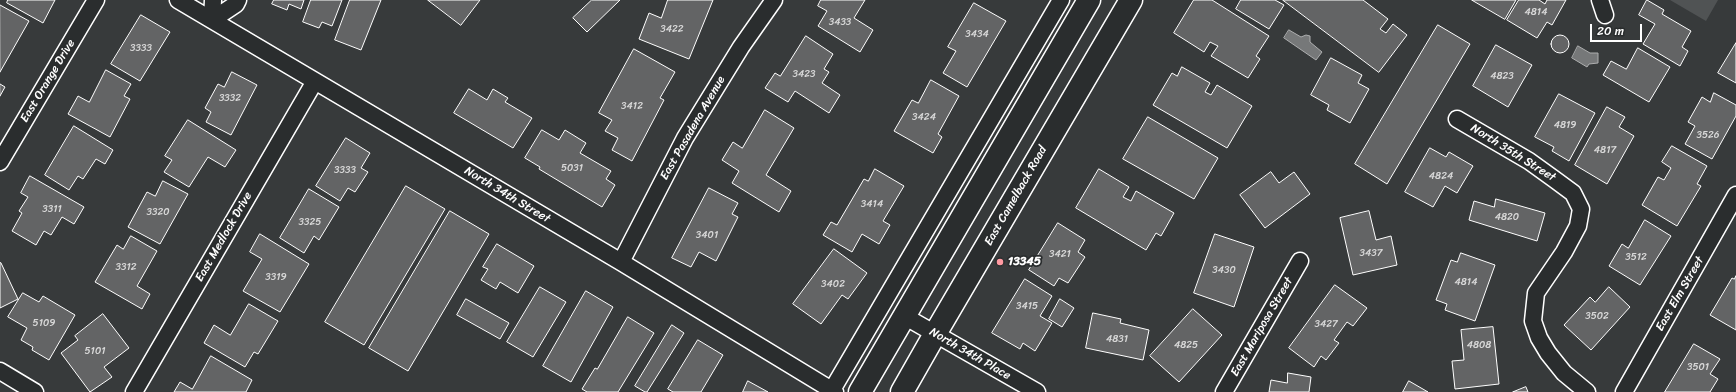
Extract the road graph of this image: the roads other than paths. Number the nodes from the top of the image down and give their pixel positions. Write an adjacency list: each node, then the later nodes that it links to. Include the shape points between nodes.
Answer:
1 (96, 0): 12 (street, East Orange Drive)
2 (178, 0): 9 (street, North 34th Street)
3 (213, 0): 9 (street)
4 (238, 0): 9 (street)
5 (774, 0): 15 (street, East Pasadena Avenue, via 737,53 685,138)
6 (1061, 0): 19 (street)
7 (1088, 0): 16 (main road)
8 (1131, 0): 17 (main road, East Camelback Road)
9 (212, 20): 10 (street, North 34th Street)
10 (315, 81): 15 (street, North 34th Street); 21 (street, East Medlock Drive)
11 (1457, 119): 26 (street, North 35th Street, via 1523,157 1554,179 1573,193 1581,209 1578,226 1536,293 1533,321 1548,354 1564,373)
12 (0, 162)
13 (1736, 195): 27 (street, East Elm Street)
14 (1300, 261): 25 (street, East Mariposa Street)
15 (621, 262): 19 (street, North 34th Street)
16 (904, 316): 17 (street, North 34th Place); 22 (main road)
17 (935, 334): 23 (main road, East Camelback Road); 24 (street, North 34th Place)
18 (0, 370): 20 (street)
19 (834, 391)
20 (35, 392)
21 (134, 392)
22 (860, 392)
23 (902, 392)
24 (1037, 392)
25 (1224, 392)
26 (1587, 392)
27 (1624, 392)

